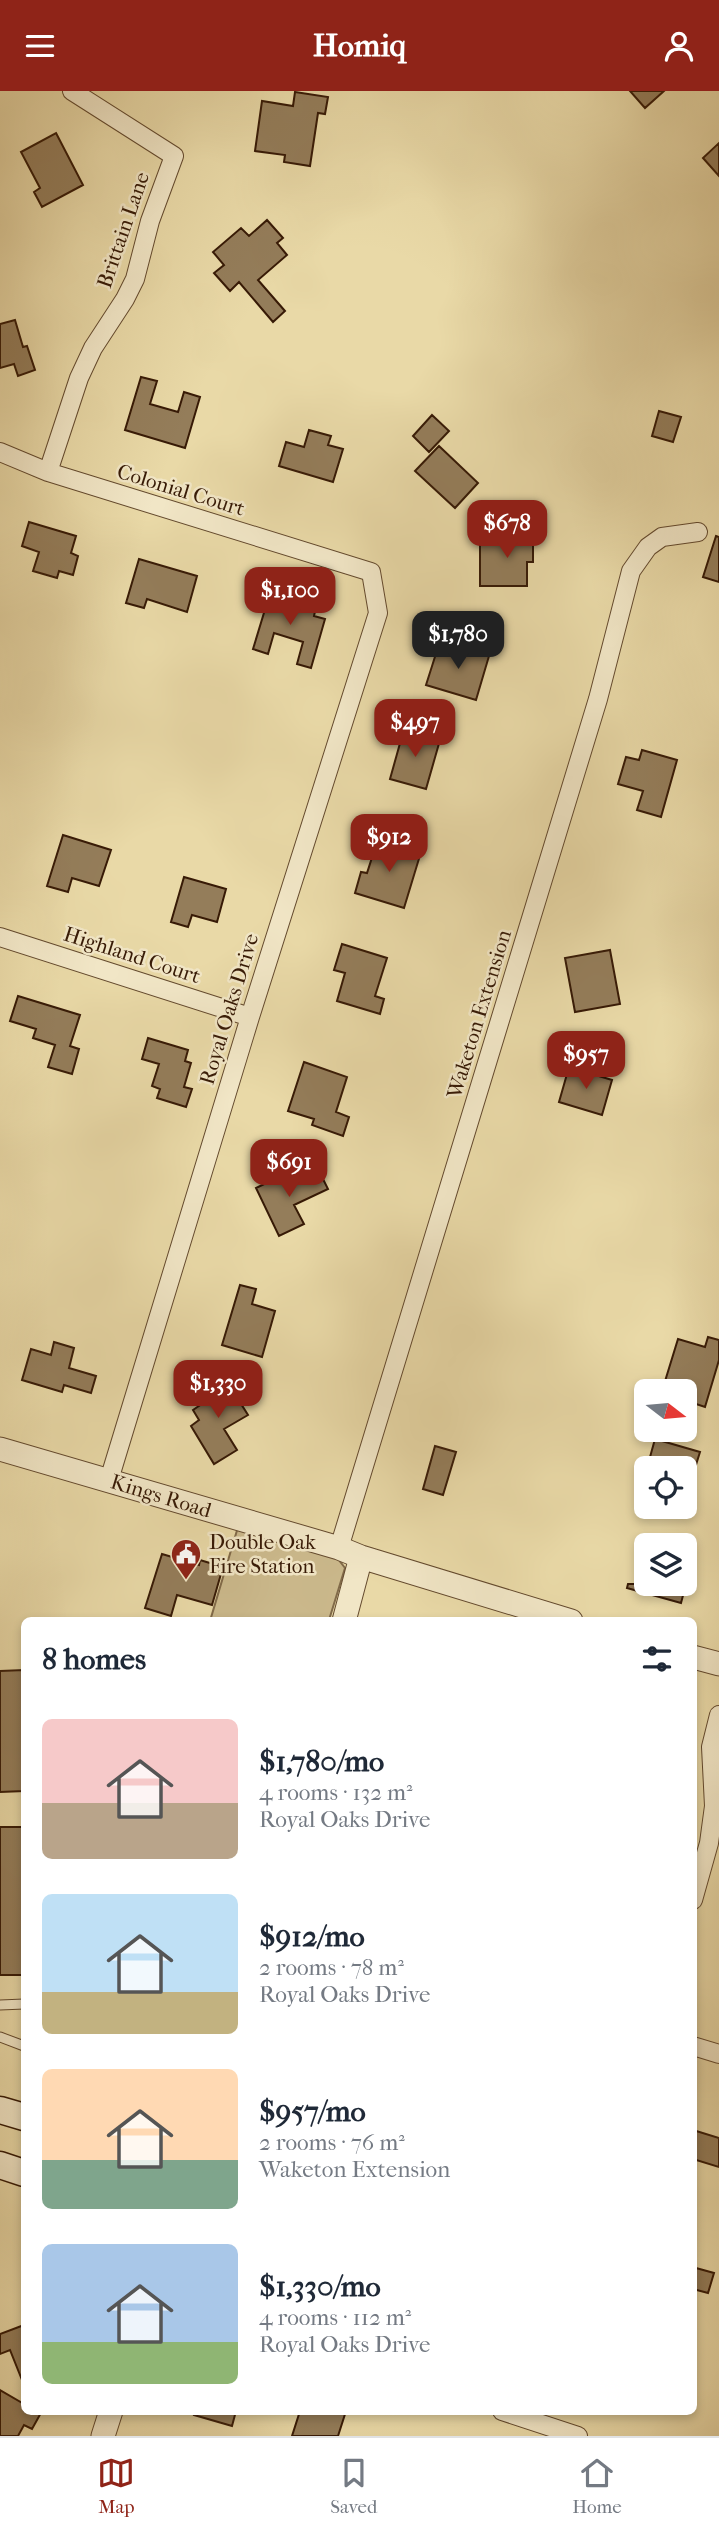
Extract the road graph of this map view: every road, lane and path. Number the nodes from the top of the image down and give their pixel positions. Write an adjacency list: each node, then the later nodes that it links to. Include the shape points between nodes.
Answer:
1 (72, 91): 3 (street, Brittain Lane, via 174,156 135,279 79,378)
2 (0, 452): 3 (street, Colonial Court)
3 (48, 472): 5 (street, Colonial Court)
4 (698, 532): 10 (street, Waketon Extension, via 662,537 648,547 631,571 598,699)
5 (350, 567): 7 (street, Royal Oaks Drive, via 371,572 378,613)
6 (0, 937): 7 (street, Highland Court)
7 (250, 1017): 9 (street, Royal Oaks Drive)
8 (0, 1449): 9 (street, Kings Road)
9 (109, 1480): 10 (street, Kings Road)
10 (339, 1548): 11 (street, Kings Road)
11 (361, 1557): 12 (street); 13 (street, Kings Road)
12 (345, 1617)
13 (558, 1617)
14 (697, 1658): 15 (street)
15 (719, 1664)
16 (719, 1715): 17 (street, via 711,1747 714,1807)
17 (697, 1886)
18 (21, 2004): 19 (lane)
19 (0, 2005)
20 (0, 2037): 21 (lane)
21 (21, 2045)
22 (697, 2047): 23 (street)
23 (719, 2054)
24 (0, 2109): 25 (main road)
25 (21, 2116)
26 (0, 2165): 27 (main road)
27 (21, 2172)
28 (110, 2415): 30 (street)
29 (536, 2418): 31 (street)
30 (103, 2436)
31 (578, 2436)

